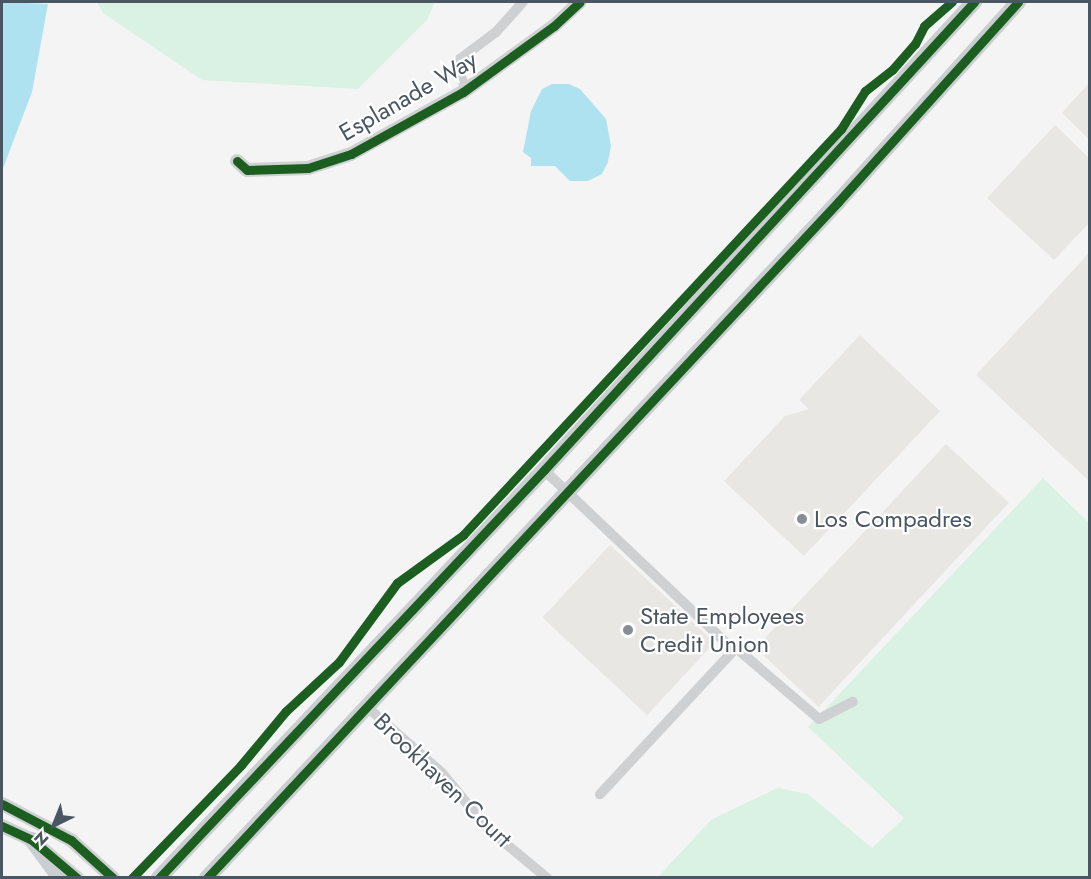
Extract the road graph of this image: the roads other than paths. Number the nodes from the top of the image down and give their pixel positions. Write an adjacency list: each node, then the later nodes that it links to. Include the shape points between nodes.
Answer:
1 (523, 2): 5 (street, via 496,32 460,59 457,67)
2 (580, 2): 5 (street, Esplanade Way, via 554,26)
3 (974, 2): 7 (main road)
4 (1018, 2): 8 (main road)
5 (466, 90): 6 (street, Esplanade Way, via 351,154 308,168 247,170)
6 (237, 161)
7 (544, 470): 8 (street); 19 (main road)
8 (568, 493): 9 (street); 11 (main road)
9 (735, 649): 10 (street, via 819,719); 12 (street)
10 (853, 702)
11 (367, 707): 20 (main road); 21 (street, Brookhaven Court, via 442,773 488,829)
12 (600, 794)
13 (2, 804): 18 (street, via 71,840)
14 (2, 826): 15 (street)
15 (32, 840): 16 (main road); 17 (street)
16 (60, 878)
17 (77, 878)
18 (113, 878)
19 (159, 878)
20 (207, 878)
21 (547, 878)

